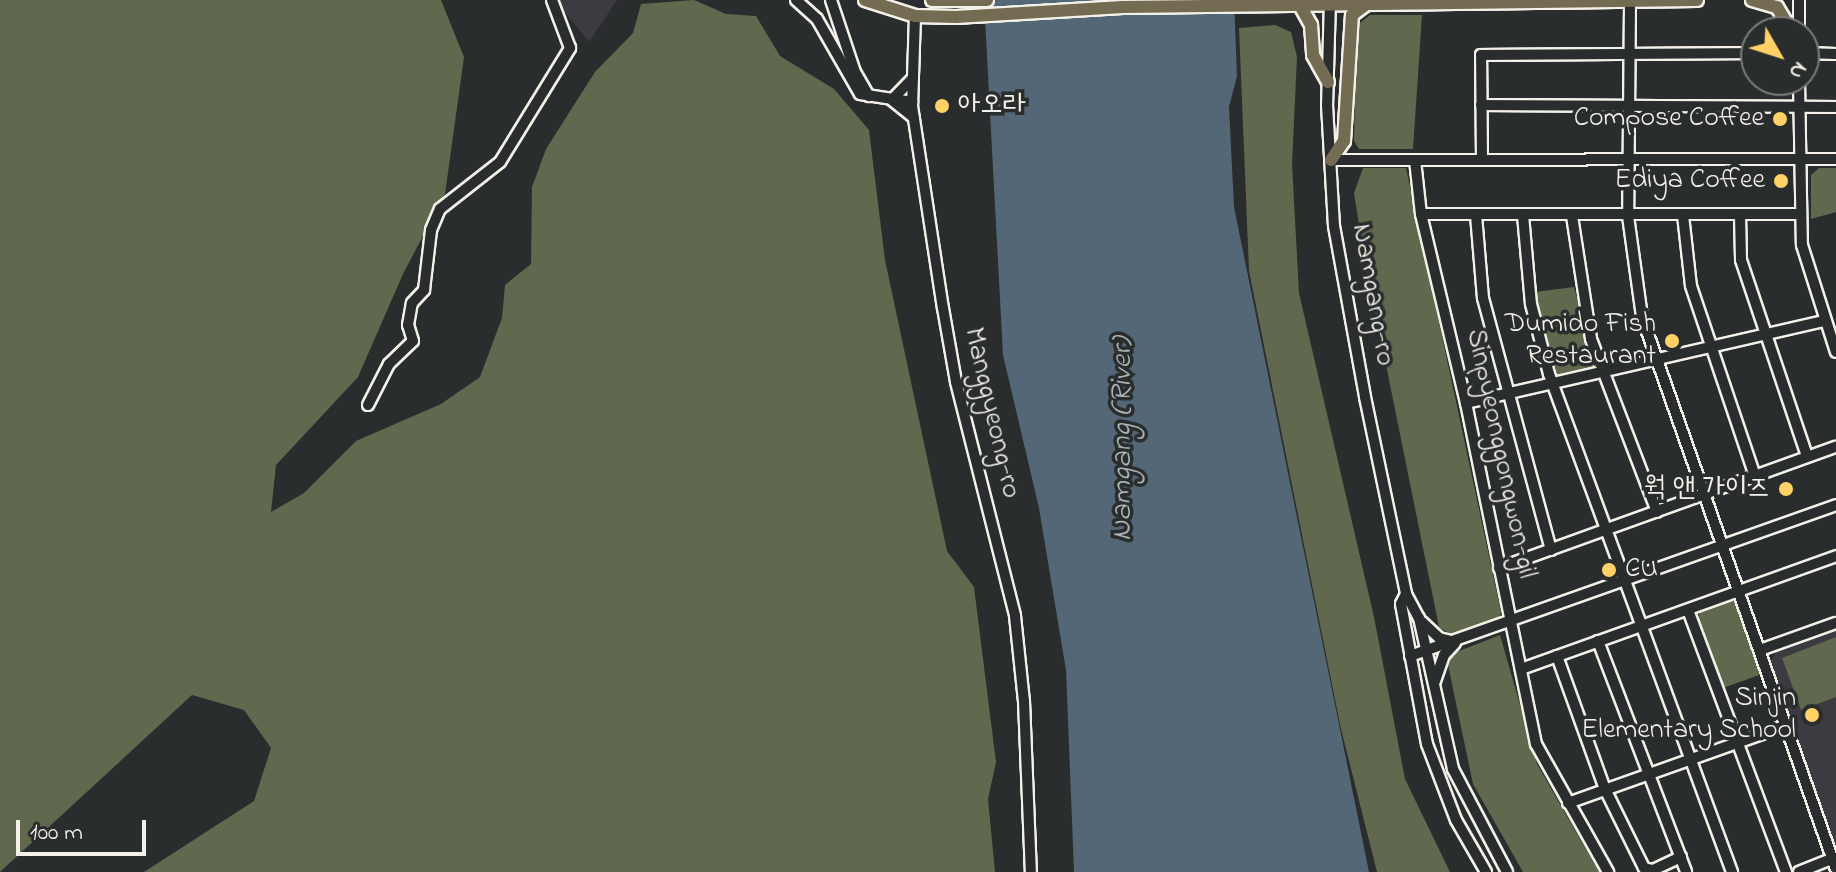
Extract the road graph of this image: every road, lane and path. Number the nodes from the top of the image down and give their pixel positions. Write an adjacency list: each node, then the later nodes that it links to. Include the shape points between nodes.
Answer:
1 (552, 0): 52 (street, via 570,48 500,162 440,209 431,230 424,290 412,303 408,325 413,341 389,364)
2 (796, 0): 20 (street, via 817,19 852,82)
3 (831, 0): 20 (street, via 855,72)
4 (865, 0): 14 (main road)
5 (920, 0): 14 (main road)
6 (932, 0): 7 (main road)
7 (987, 0)
8 (1697, 0): 10 (main road)
9 (1752, 0): 15 (main road, via 1777,7)
10 (1630, 3): 12 (main road); 17 (street)
11 (1330, 4): 12 (main road); 13 (main road); 19 (street, Namgang-ro)
12 (1364, 6): 31 (main road, via 1352,15 1344,141)
13 (1301, 7): 14 (main road, via 1123,7); 19 (main road, via 1311,25 1313,55)
14 (915, 16): 18 (street, Manggyeong-ro)
15 (1782, 16)
16 (1740, 53): 17 (street)
17 (1630, 55): 24 (street, via 1481,55); 25 (street)
18 (913, 78): 22 (street); 23 (street, Manggyeong-ro)
19 (1328, 82): 31 (street, Namgang-ro)
20 (869, 96): 22 (street)
21 (1799, 96): 26 (street)
22 (892, 100): 23 (street); 28 (street)
23 (912, 102): 28 (street, Manggyeong-ro)
24 (1481, 105): 25 (street); 33 (street)
25 (1629, 107): 26 (street); 34 (street)
26 (1799, 107): 27 (street); 29 (street)
27 (1836, 107)
28 (914, 118): 88 (street, Manggyeong-ro, via 956,382 1015,616)
29 (1799, 159): 30 (street); 34 (street); 36 (street)
30 (1836, 159)
31 (1331, 160): 32 (street); 66 (street, Namgang-ro, via 1341,274)
32 (1415, 160): 33 (street); 35 (street, Sinpyeonggongwon-gil)
33 (1482, 160): 34 (street)
34 (1629, 160): 42 (street)
35 (1421, 214): 37 (street); 51 (street, Sinpyeonggongwon-gil)
36 (1800, 214): 40 (street); 43 (street, via 1802,245)
37 (1476, 215): 38 (street); 50 (street, via 1483,298)
38 (1523, 215): 41 (street); 49 (street, via 1531,304)
39 (1683, 215): 40 (street); 42 (street); 45 (street, via 1691,286)
40 (1740, 215): 44 (street, via 1741,260)
41 (1572, 216): 42 (street); 48 (street, via 1581,301)
42 (1628, 216): 47 (street, via 1632,269)
43 (1825, 321): 44 (street); 46 (street)
44 (1765, 336): 45 (street); 54 (street)
45 (1713, 349): 47 (street); 55 (street)
46 (1836, 352)
47 (1657, 362): 48 (street); 56 (street)
48 (1603, 373): 49 (street); 58 (street)
49 (1553, 384): 50 (street); 59 (street)
50 (1511, 394): 51 (street); 61 (street)
51 (1466, 403): 63 (street, Sinpyeonggongwon-gil)
52 (368, 405)
53 (1836, 447): 54 (street)
54 (1807, 456): 55 (street)
55 (1755, 476): 56 (street)
56 (1704, 495): 58 (street); 60 (street)
57 (1836, 505): 60 (street)
58 (1657, 512): 59 (street)
59 (1606, 530): 61 (street); 64 (street)
60 (1722, 548): 64 (street); 65 (street)
61 (1551, 550): 63 (street)
62 (1836, 556): 65 (street)
63 (1499, 568): 69 (street, Sinpyeonggongwon-gil)
64 (1625, 583): 69 (street); 71 (street)
65 (1739, 592): 67 (street); 74 (street)
66 (1406, 594): 68 (street, Namgang-ro); 76 (street, Namgang-ro, via 1401,604)
67 (1688, 610): 71 (street); 81 (street)
68 (1419, 618): 73 (street, via 1439,638); 75 (street, Namgang-ro)
69 (1512, 623): 73 (street); 78 (street, Sinpyeonggongwon-gil)
70 (1836, 623): 74 (street)
71 (1641, 626): 72 (street); 82 (street)
72 (1598, 641): 77 (street); 83 (street)
73 (1457, 642): 75 (street); 79 (street, via 1444,655)
74 (1760, 650): 80 (street)
75 (1427, 652): 76 (street); 79 (street, Namgang-ro)
76 (1410, 656): 89 (street, Namgang-ro, via 1436,776)
77 (1557, 656): 78 (street); 84 (street)
78 (1521, 669): 85 (street, Sinpyeonggongwon-gil, via 1536,744)
79 (1434, 683): 90 (street, Namgang-ro, via 1453,769)
80 (1787, 725): 81 (street); 87 (street)
81 (1738, 743): 82 (street); 94 (street)
82 (1689, 760): 83 (street); 93 (street)
83 (1646, 774): 84 (street); 86 (street)
84 (1605, 789): 85 (street); 86 (street, via 1644,868 1653,870)
85 (1568, 803): 91 (street, Sinpyeonggongwon-gil)
86 (1681, 857): 92 (street)
87 (1834, 864): 95 (street)
88 (1031, 872)
89 (1486, 872)
90 (1507, 872)
91 (1608, 872)
92 (1686, 872)
93 (1732, 872)
94 (1786, 872)
95 (1799, 872)

